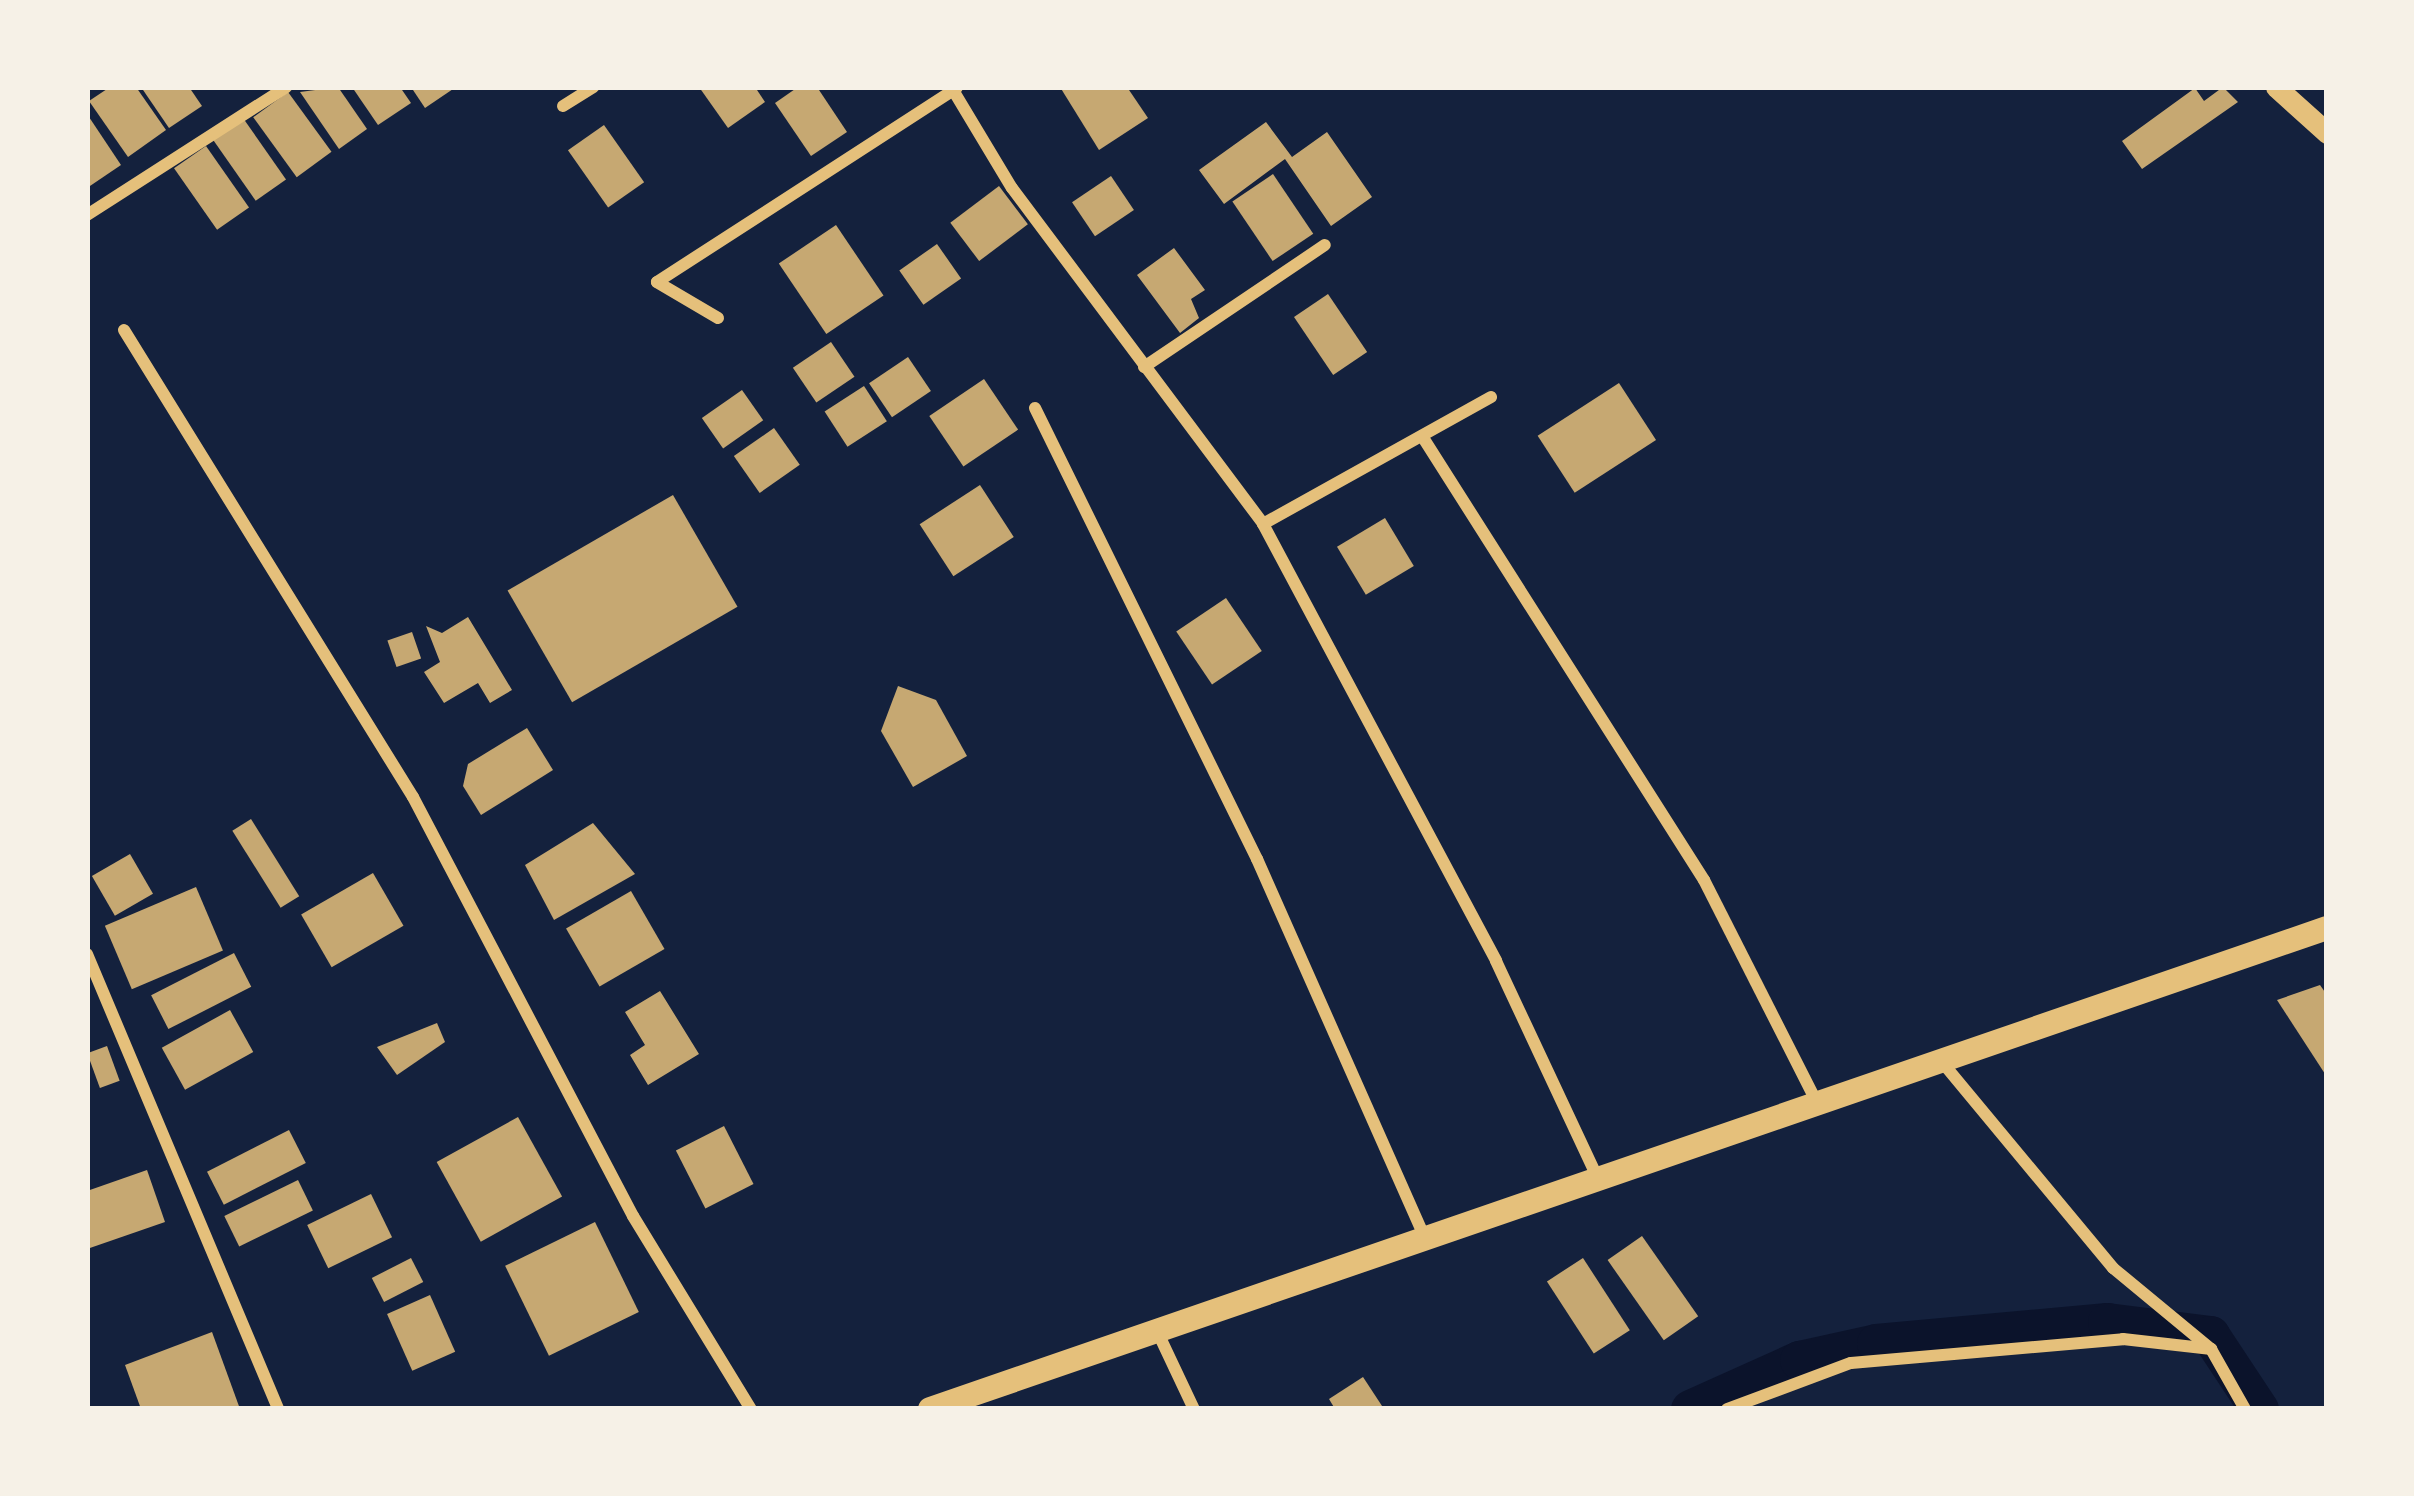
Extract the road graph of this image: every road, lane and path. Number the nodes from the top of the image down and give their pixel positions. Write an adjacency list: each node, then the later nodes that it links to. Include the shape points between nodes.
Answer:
1 (286, 87): 7 (street)
2 (594, 87): 5 (street)
3 (2276, 87): 6 (street)
4 (948, 90): 9 (street, via 657,282); 11 (street)
5 (563, 106)
6 (2327, 133)
7 (87, 215)
8 (1325, 244): 11 (street)
9 (718, 318)
10 (124, 330): 25 (street, via 413,797 633,1216)
11 (1144, 367): 15 (street)
12 (1490, 397): 14 (street)
13 (1035, 408): 21 (street, via 1257,859)
14 (1422, 436): 15 (street); 19 (street, via 1704,880)
15 (1263, 524): 20 (street, via 1496,961)
16 (2327, 928): 18 (main road)
17 (87, 955): 24 (street)
18 (1942, 1062): 19 (main road); 23 (street, via 2113,1268)
19 (1818, 1106): 20 (main road)
20 (1600, 1184): 21 (main road)
21 (1426, 1242): 22 (main road)
22 (1158, 1333): 26 (main road); 27 (street)
23 (2211, 1349): 28 (street, via 2123,1339 1851,1364); 29 (street)
24 (278, 1409)
25 (752, 1409)
26 (930, 1409)
27 (1194, 1409)
28 (1727, 1409)
29 (2245, 1409)

